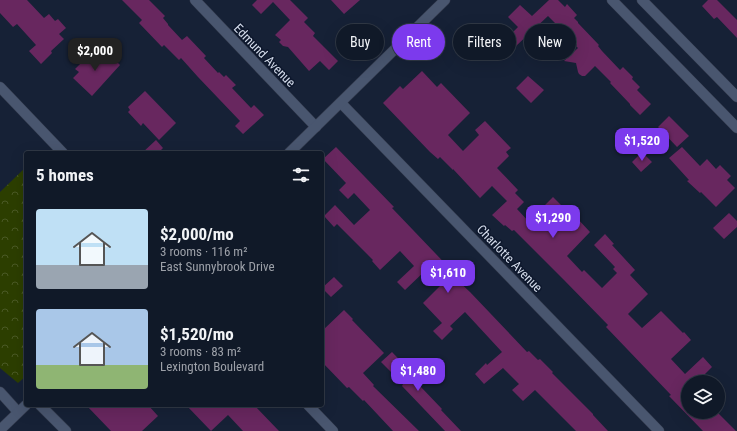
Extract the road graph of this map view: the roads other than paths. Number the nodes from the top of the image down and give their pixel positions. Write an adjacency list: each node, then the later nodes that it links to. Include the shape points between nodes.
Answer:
1 (195, 0): 8 (street, Edmund Avenue)
2 (445, 0): 7 (street)
3 (612, 0): 9 (street)
4 (642, 0): 6 (street)
5 (0, 87): 10 (street)
6 (737, 98)
7 (341, 103): 8 (street); 19 (street, Charlotte Avenue)
8 (316, 127): 11 (street)
9 (737, 128)
10 (61, 151)
11 (291, 151)
12 (0, 392): 15 (street)
13 (42, 407): 17 (street)
14 (310, 407): 18 (street)
15 (22, 408): 16 (street)
16 (0, 430)
17 (66, 431)
18 (333, 431)
19 (659, 431)

